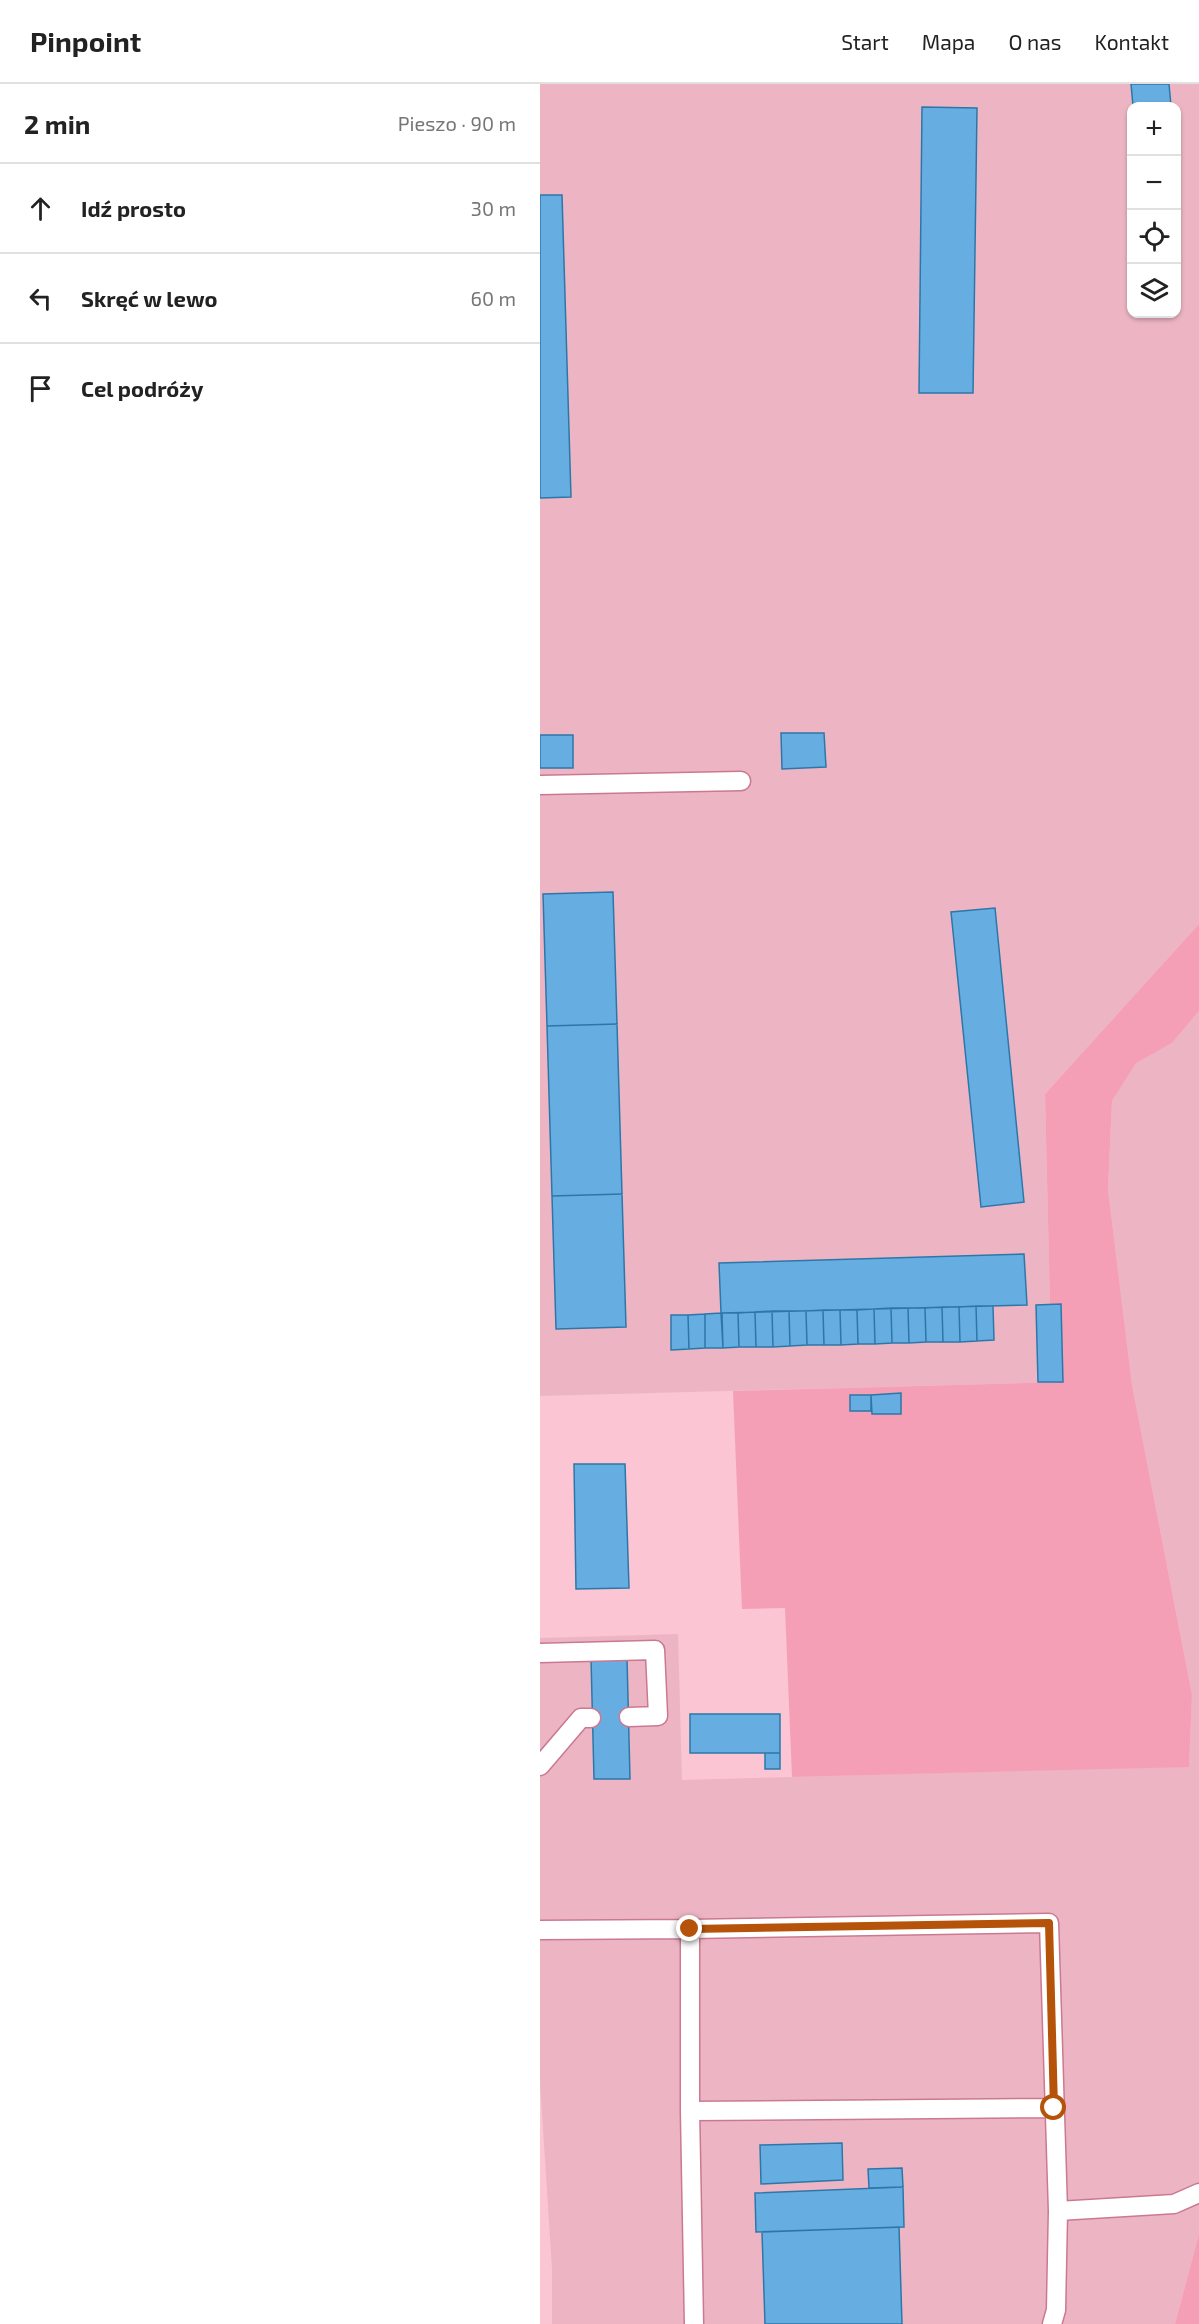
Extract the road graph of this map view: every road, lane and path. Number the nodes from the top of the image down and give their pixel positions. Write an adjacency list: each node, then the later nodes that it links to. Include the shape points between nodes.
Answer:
1 (741, 781): 2 (lane)
2 (540, 785)
3 (540, 1653): 4 (lane, via 655,1650 658,1716)
4 (629, 1717)
5 (591, 1718): 6 (lane, via 581,1718)
6 (540, 1766)
7 (690, 1929): 8 (lane); 9 (lane, via 1049,1923); 10 (lane)
8 (540, 1930)
9 (1054, 2108): 10 (lane); 12 (lane)
10 (690, 2111): 13 (lane)
11 (1199, 2193): 12 (lane, via 1174,2204)
12 (1058, 2211): 14 (lane, via 1056,2310)
13 (694, 2324)
14 (1052, 2324)

